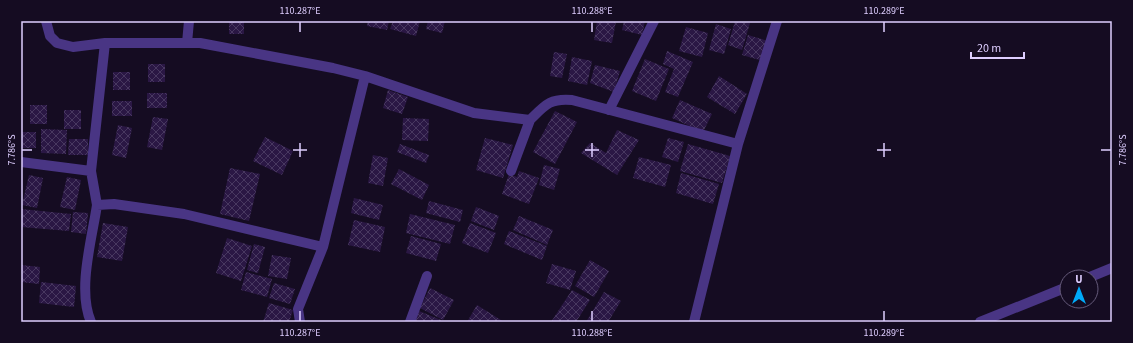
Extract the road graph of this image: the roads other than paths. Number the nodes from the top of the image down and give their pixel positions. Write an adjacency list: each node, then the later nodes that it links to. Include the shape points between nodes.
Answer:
1 (46, 21): 5 (street, via 50,36 57,43 73,47)
2 (189, 21): 6 (street)
3 (654, 21): 8 (street)
4 (777, 21): 10 (street)
5 (105, 43): 6 (street); 12 (street)
6 (187, 43): 7 (street, via 200,43 326,66)
7 (365, 76): 9 (street, via 474,113); 15 (street)
8 (609, 110): 9 (street, via 559,99 548,102); 10 (street)
9 (530, 120): 13 (street)
10 (738, 144): 23 (street)
11 (21, 162): 12 (street)
12 (91, 171): 14 (street)
13 (511, 171)
14 (98, 204): 15 (street, via 184,214); 20 (street, via 86,284 87,312)
15 (323, 247): 21 (street, via 298,309)
16 (1112, 268): 17 (street)
17 (1099, 273)
18 (427, 276): 22 (street)
19 (1059, 290): 24 (street)
20 (91, 322)
21 (300, 322)
22 (410, 322)
23 (694, 322)
24 (980, 322)

